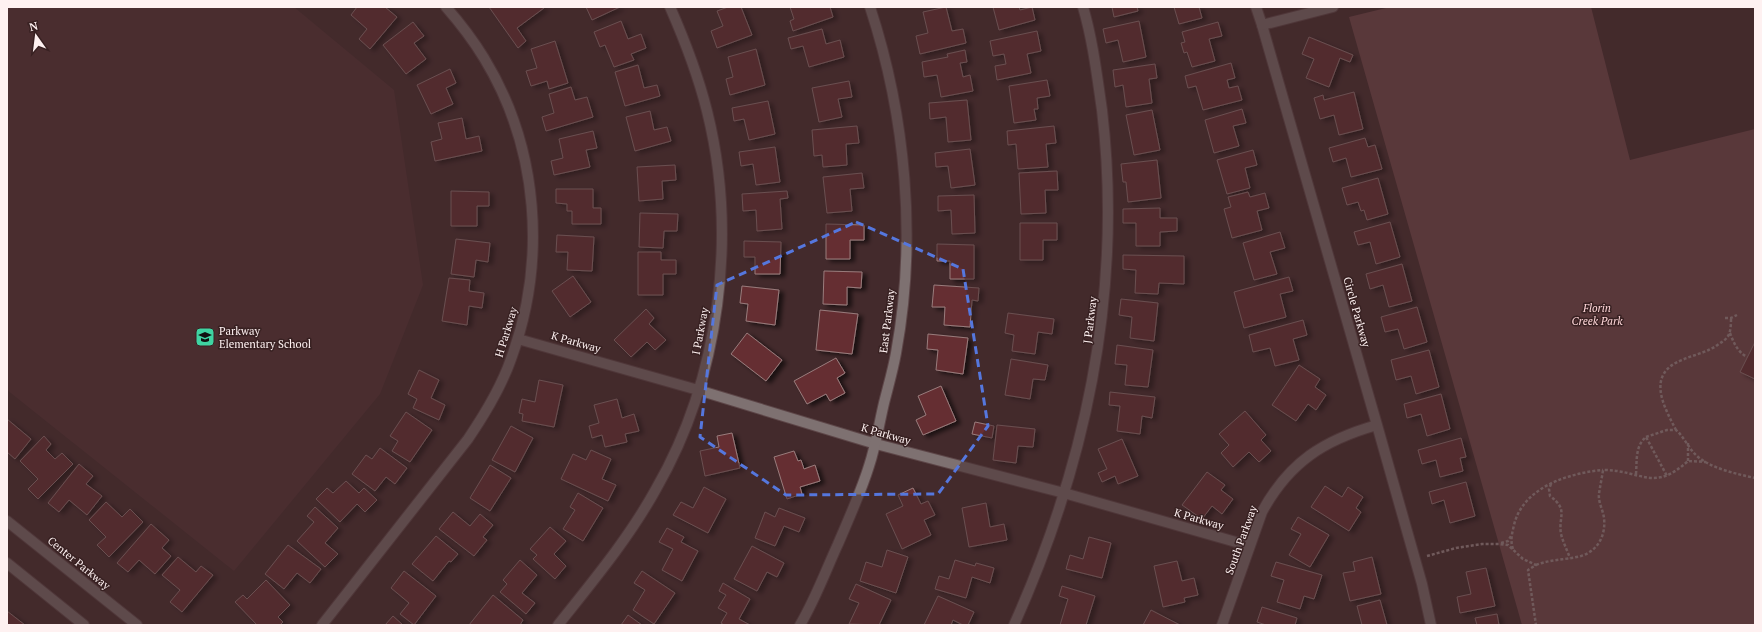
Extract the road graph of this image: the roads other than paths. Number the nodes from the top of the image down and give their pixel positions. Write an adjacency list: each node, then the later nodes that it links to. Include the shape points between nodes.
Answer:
1 (446, 7): 8 (street, H Parkway, via 484,58 501,90 525,158 534,230 527,302)
2 (670, 7): 9 (street, I Parkway, via 685,41 708,112 718,166 721,203 722,240 718,292 709,350)
3 (870, 7): 11 (street, East Parkway, via 888,70 898,127 904,177 906,228 896,353)
4 (1083, 7): 12 (street, J Parkway, via 1098,80 1105,141 1108,234 1105,296 1097,357 1086,418)
5 (1256, 7): 7 (street, Circle Parkway)
6 (1332, 7): 7 (street)
7 (1262, 26): 10 (street, Circle Parkway)
8 (518, 339): 9 (street, K Parkway); 18 (street, H Parkway, via 504,377 468,440)
9 (698, 390): 11 (street, K Parkway); 19 (street, I Parkway, via 674,454 639,519)
10 (1377, 425): 14 (street, South Parkway, via 1324,445 1294,468 1271,496 1262,512); 23 (street, Circle Parkway)
11 (876, 444): 12 (street, K Parkway); 20 (street, East Parkway, via 851,514)
12 (1064, 493): 14 (street, K Parkway); 21 (street, J Parkway)
13 (7, 521): 17 (street, Center Parkway)
14 (1250, 546): 22 (street, South Parkway)
15 (7, 563): 16 (street)
16 (84, 625)
17 (137, 625)
18 (322, 625)
19 (558, 625)
20 (800, 625)
21 (1014, 625)
22 (1222, 625)
23 (1431, 625)

